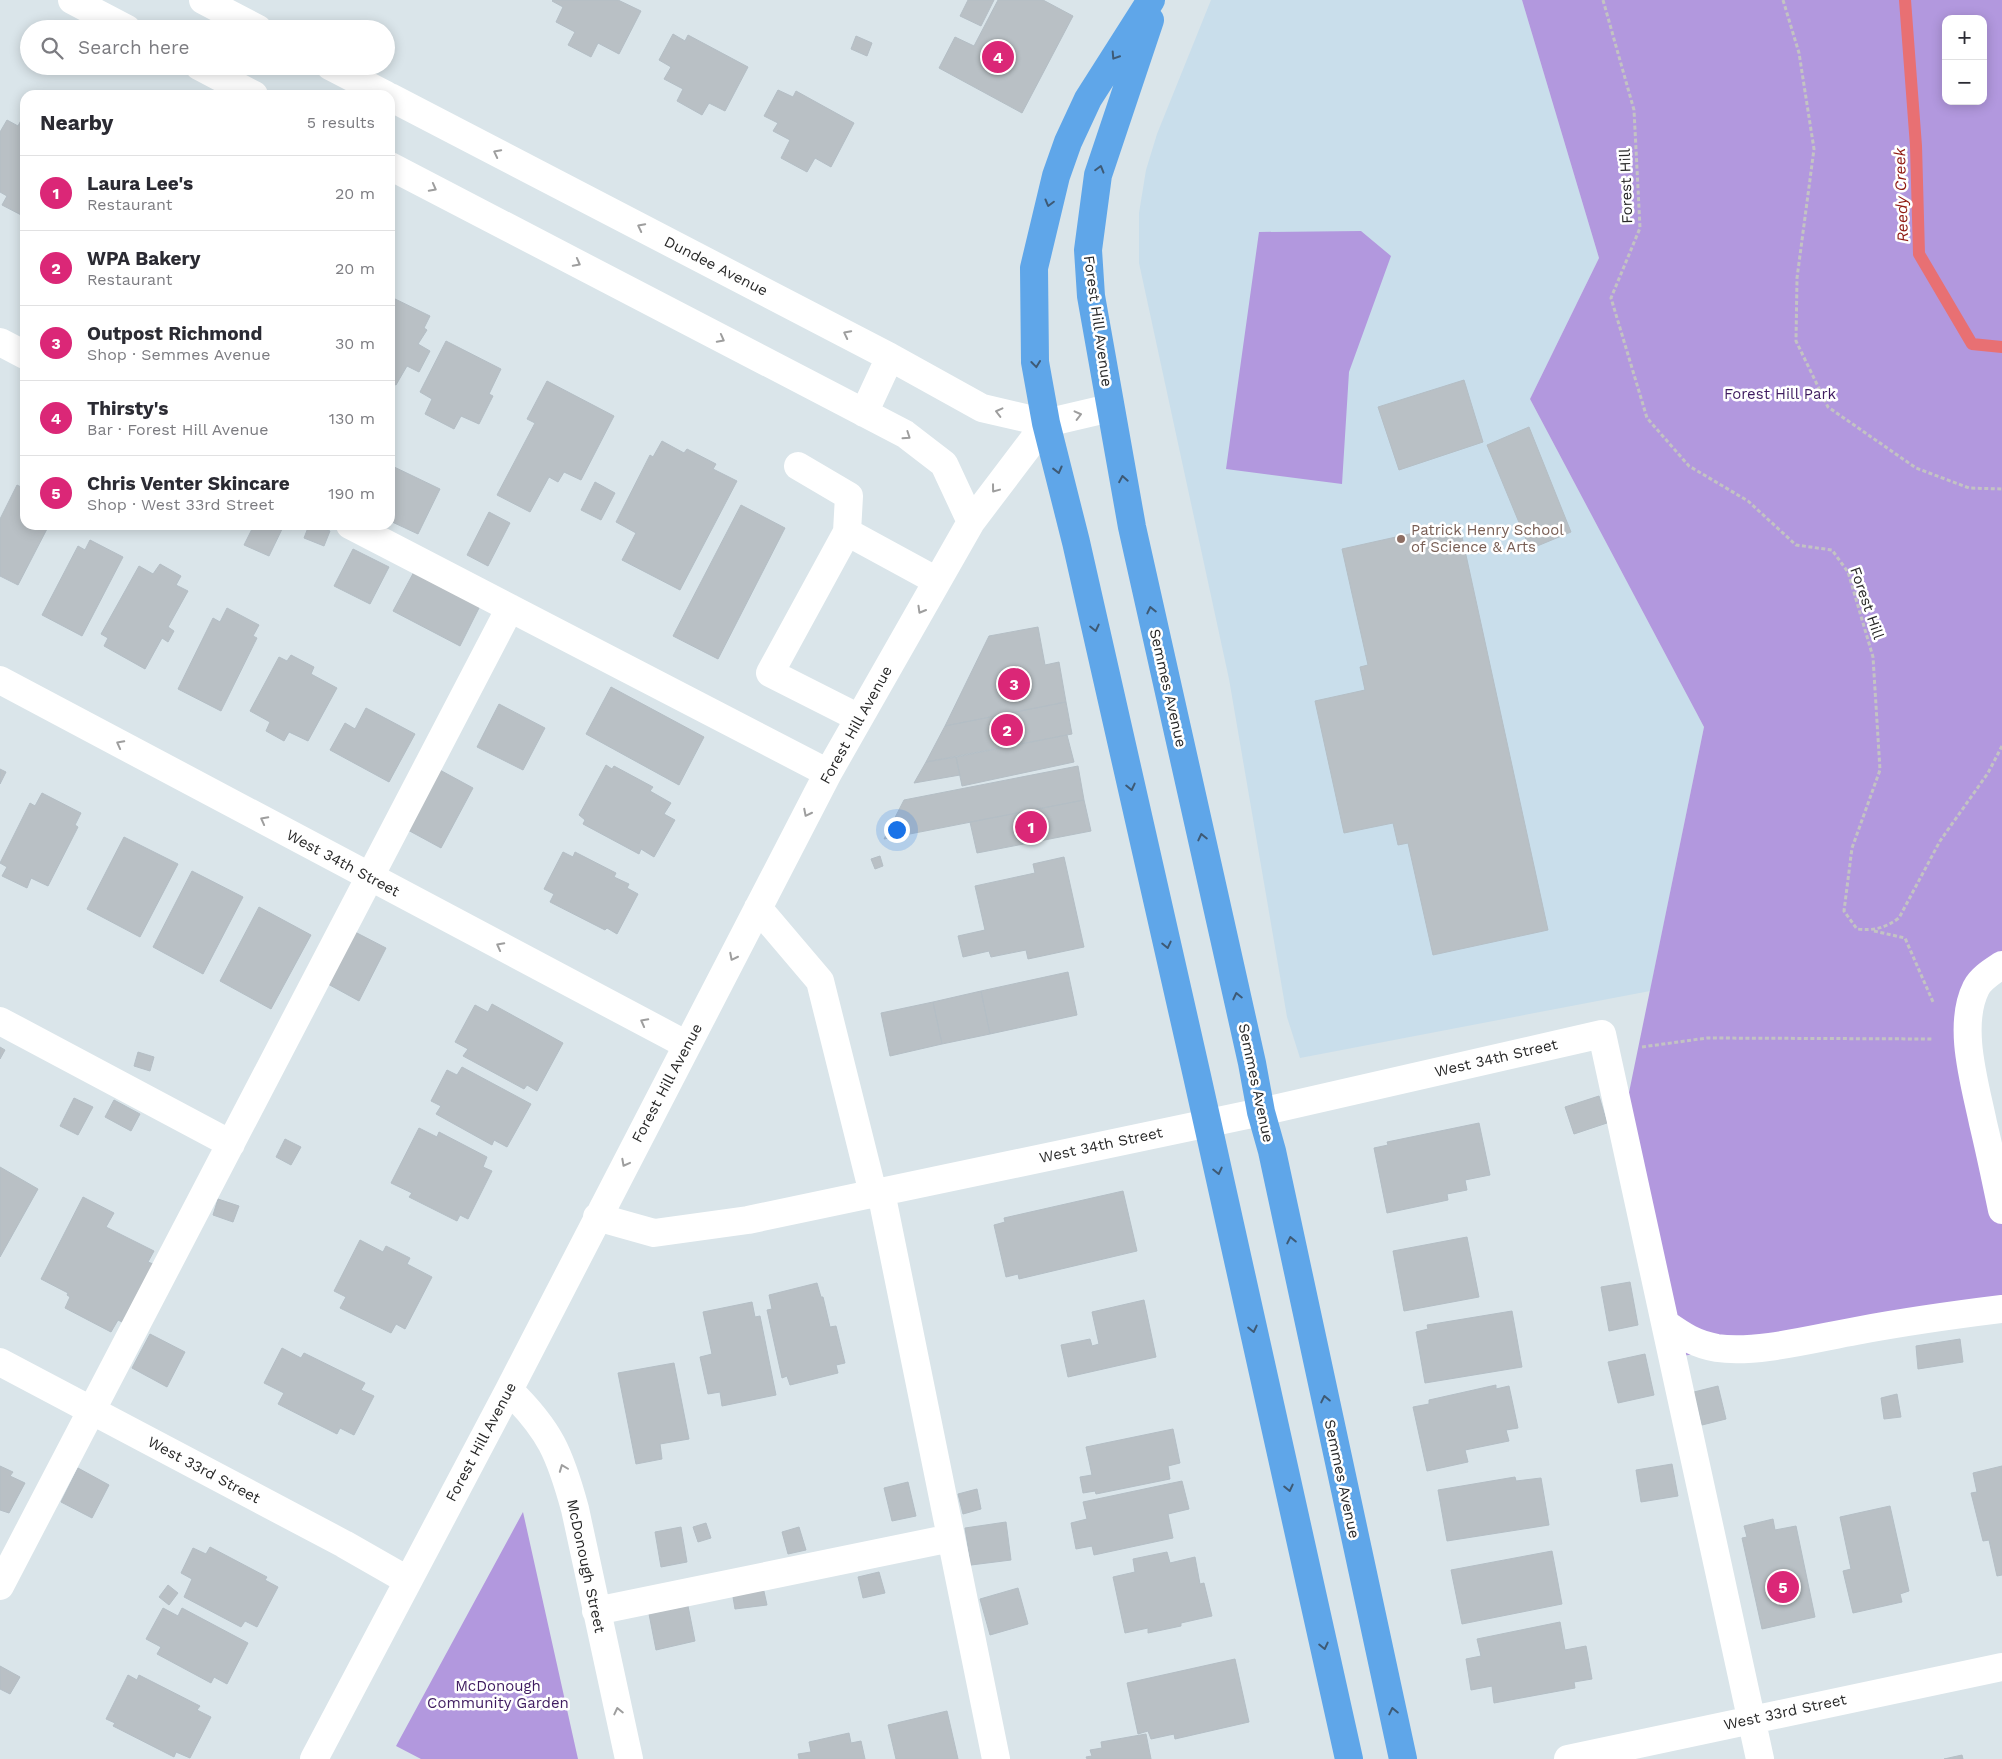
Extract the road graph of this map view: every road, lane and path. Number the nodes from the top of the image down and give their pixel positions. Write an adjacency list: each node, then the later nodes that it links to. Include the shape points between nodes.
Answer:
1 (72, 0): 7 (street)
2 (203, 0): 8 (street)
3 (1150, 0): 20 (main road, one-way to 20, via 1088,98 1056,176 1040,238 1034,268 1035,362)
4 (1157, 0): 18 (main road, Forest Hill Avenue, one-way to 4, via 1092,296 1088,250 1092,210 1098,175)
5 (1603, 0): 34 (path, Forest Hill, via 1634,110 1640,228 1611,298 1647,418 1689,466 1748,501 1796,545 1832,550 1848,572 1873,657 1880,770 1852,848 1844,911 1857,929)
6 (1783, 0): 22 (path, via 1799,53 1814,149 1797,278 1796,341 1828,407 1916,468 1968,488)
7 (110, 20)
8 (241, 20)
9 (216, 75): 11 (street)
10 (347, 75): 12 (street)
11 (245, 90)
12 (376, 90)
13 (395, 100): 17 (street, Dundee Avenue, one-way to 13)
14 (395, 169): 19 (street, one-way to 19)
15 (0, 342): 16 (street)
16 (20, 352)
17 (890, 357): 19 (street); 20 (street, Dundee Avenue, one-way to 17, via 982,408)
18 (1110, 408): 20 (street, Forest Hill Avenue, one-way to 18); 40 (main road, Semmes Avenue, one-way to 18, via 1132,527)
19 (864, 413): 23 (street, one-way to 23, via 905,434 944,464)
20 (1046, 423): 23 (street, Forest Hill Avenue, one-way to 23); 41 (main road, one-way to 41)
21 (798, 466): 25 (street, via 849,496)
22 (2002, 489)
23 (971, 522): 26 (street, Forest Hill Avenue)
24 (360, 530): 27 (street)
25 (847, 532): 26 (street); 29 (street, via 770,673)
26 (937, 581): 29 (street, Forest Hill Avenue, one-way to 29)
27 (510, 608): 31 (street); 32 (street)
28 (0, 680): 32 (street, West 34th Street, one-way to 28)
29 (859, 718): 31 (street, Forest Hill Avenue)
30 (2002, 746): 34 (path, via 1988,773 1940,841 1899,918 1887,926)
31 (828, 773): 33 (street, Forest Hill Avenue, one-way to 33)
32 (370, 877): 39 (street, West 34th Street, one-way to 32); 42 (street)
33 (758, 908): 39 (street, Forest Hill Avenue, one-way to 39); 43 (street, via 820,980)
34 (1871, 930): 37 (path, via 1904,938 1936,1009)
35 (2002, 965): 37 (street, via 1977,986 1971,1003)
36 (0, 1022): 42 (street)
37 (1969, 1040): 38 (path, via 1706,1038); 44 (street, via 1969,1056)
38 (1604, 1043): 40 (street, West 34th Street); 47 (street)
39 (687, 1045): 45 (street, Forest Hill Avenue, one-way to 45)
40 (1261, 1112): 41 (street, West 34th Street); 61 (main road, Semmes Avenue, one-way to 40)
41 (1208, 1123): 43 (street, West 34th Street); 60 (main road, one-way to 60)
42 (231, 1144): 50 (street)
43 (877, 1193): 45 (street, West 34th Street, via 748,1220 654,1233); 51 (street)
44 (2002, 1210)
45 (597, 1217): 49 (street, Forest Hill Avenue)
46 (2002, 1309): 47 (street, via 1920,1319 1780,1345 1740,1348 1717,1348 1690,1341)
47 (1666, 1324): 56 (street)
48 (0, 1362): 50 (street, West 33rd Street)
49 (509, 1390): 52 (street, Forest Hill Avenue); 54 (street, McDonough Street, one-way to 49, via 564,1470 550,1438)
50 (92, 1410): 52 (street, West 33rd Street); 53 (street)
51 (951, 1538): 54 (street); 59 (street)
52 (407, 1580): 57 (street, Forest Hill Avenue)
53 (0, 1586)
54 (596, 1611): 58 (street, McDonough Street, one-way to 54)
55 (2002, 1667): 56 (street, West 33rd Street)
56 (1750, 1719): 62 (street, West 33rd Street); 63 (street)
57 (314, 1759)
58 (629, 1759)
59 (996, 1759)
60 (1349, 1759)
61 (1403, 1759)
62 (1568, 1759)
63 (1760, 1759)

